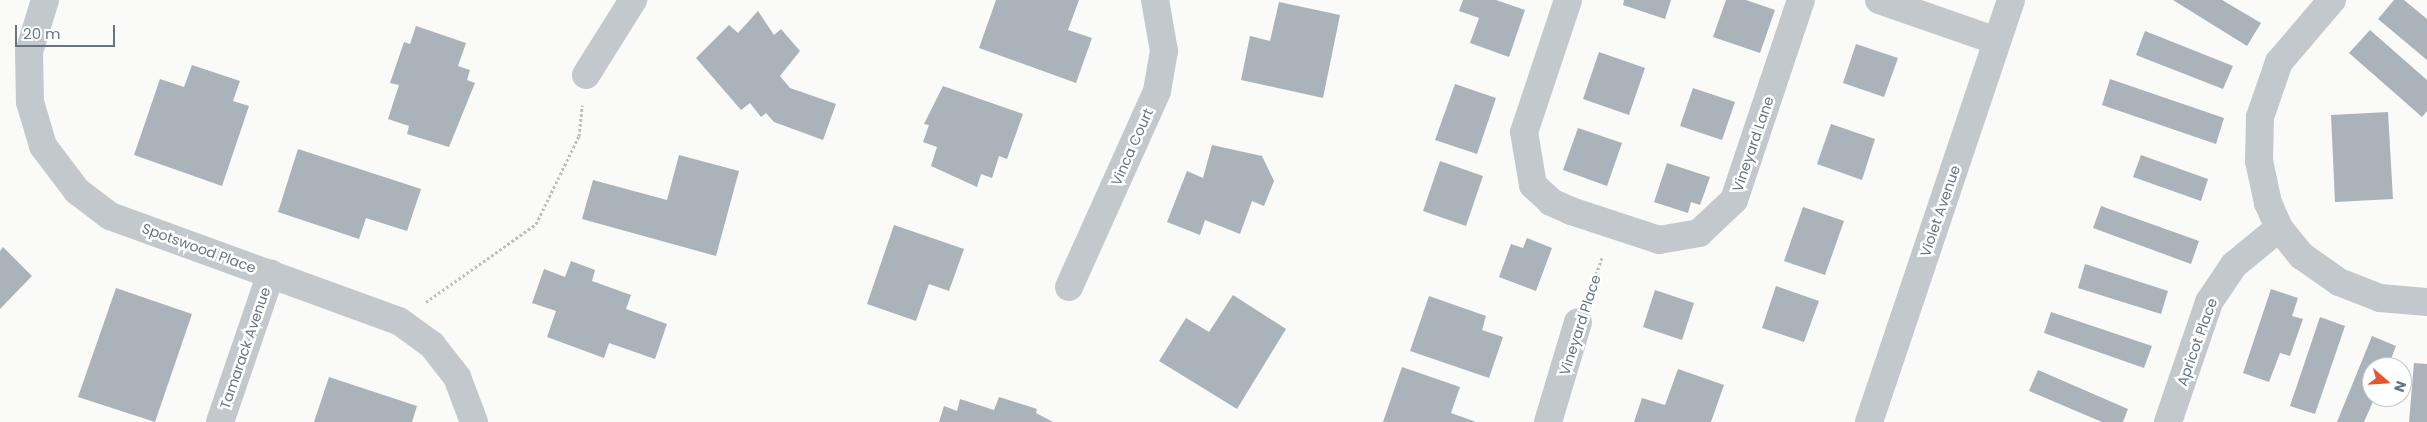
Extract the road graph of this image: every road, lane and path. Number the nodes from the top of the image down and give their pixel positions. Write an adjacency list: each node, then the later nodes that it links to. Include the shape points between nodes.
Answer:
1 (45, 0): 13 (street, Spotswood Place, via 29,52 30,102 43,146 76,191 110,216)
2 (633, 0): 10 (street)
3 (1155, 0): 14 (street, Vinca Court, via 1164,51 1156,91)
4 (1568, 0): 11 (street, Vineyard Lane, via 1524,132 1533,185 1551,202)
5 (1801, 0): 11 (street, Vineyard Lane, via 1742,183 1719,218 1698,233 1659,240)
6 (1879, 0): 9 (street)
7 (2011, 0): 9 (street, Violet Avenue)
8 (2332, 0): 12 (street, via 2280,62 2260,117 2259,161)
9 (1997, 41): 21 (street, Violet Avenue)
10 (586, 75): 16 (path, via 578,136 536,224)
11 (1613, 228): 17 (path, Vineyard Place)
12 (2279, 228): 15 (street, via 2302,256 2339,282 2380,298); 22 (street, Apricot Place, via 2234,265 2209,302)
13 (271, 273): 16 (street, Spotswood Place); 18 (street, Tamarack Avenue)
14 (1069, 287)
15 (2427, 302)
16 (399, 321): 19 (street, Spotswood Place, via 432,345 457,377)
17 (1578, 322): 20 (street, Vineyard Place)
18 (220, 422)
19 (474, 422)
20 (1548, 422)
21 (1869, 422)
22 (2168, 422)

